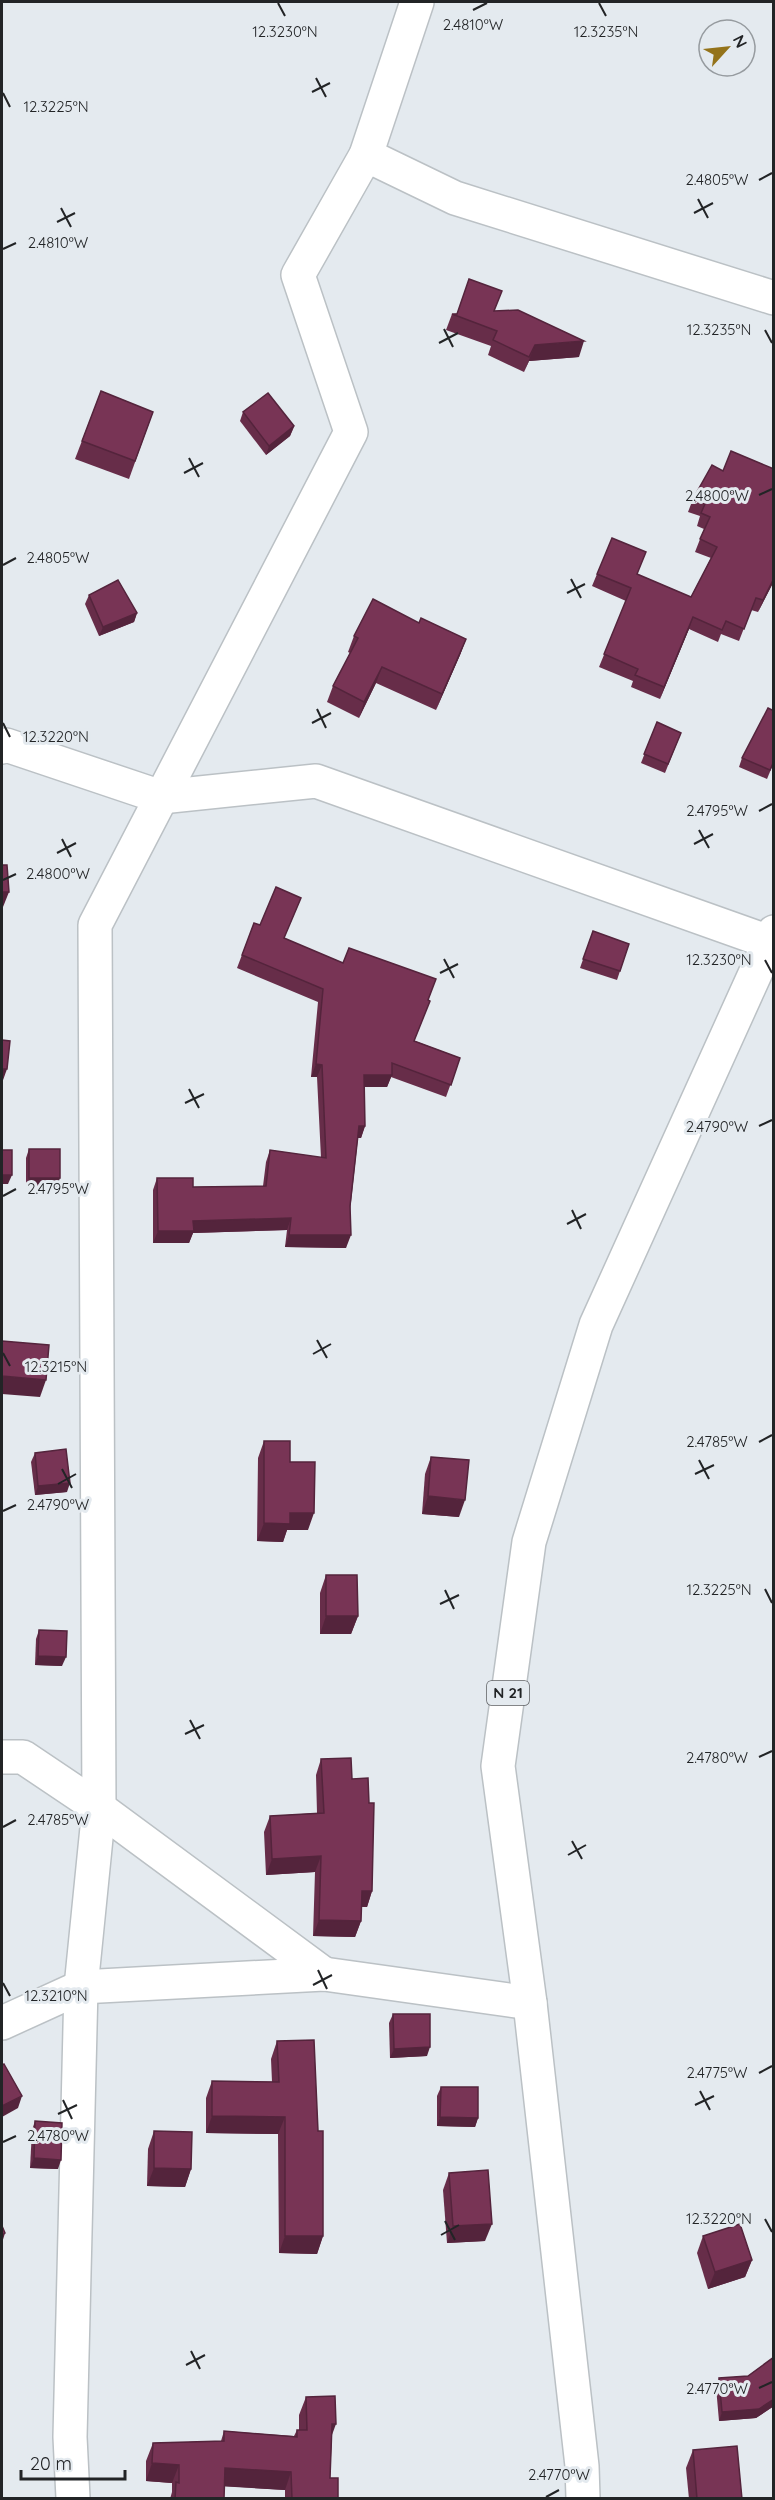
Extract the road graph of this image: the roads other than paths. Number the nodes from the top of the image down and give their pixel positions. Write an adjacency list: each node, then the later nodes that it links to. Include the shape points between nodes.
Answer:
1 (417, 2): 2 (street)
2 (366, 156): 3 (street, via 455,198); 5 (street, via 298,275 351,432)
3 (774, 298)
4 (2, 747): 5 (street, via 6,745)
5 (161, 797): 6 (street, via 316,781); 8 (street, via 95,925)
6 (771, 937): 11 (street, N 21, via 596,1325 529,1542 498,1766)
7 (2, 1757): 8 (street, via 23,1757)
8 (99, 1808): 9 (street); 10 (street)
9 (324, 1974): 10 (street); 11 (street)
10 (81, 1988): 12 (street); 13 (street, via 71,2426)
11 (530, 2003): 14 (street, N 21)
12 (2, 2023)
13 (73, 2499)
14 (583, 2499)

